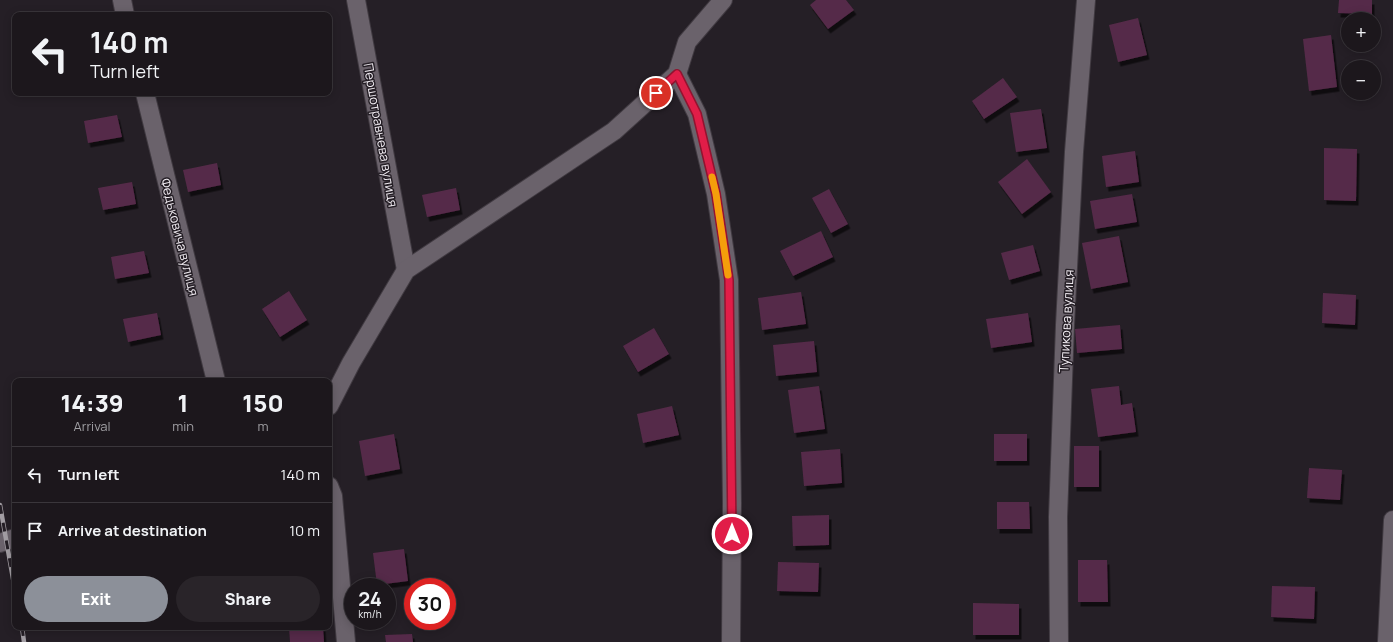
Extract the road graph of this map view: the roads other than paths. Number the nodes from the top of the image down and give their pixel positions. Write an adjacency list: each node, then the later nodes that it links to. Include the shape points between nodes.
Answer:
1 (122, 0): 5 (street)
2 (356, 0): 8 (street, Першотравнева вулиця)
3 (723, 0): 6 (street, via 687,42)
4 (1086, 0): 17 (street, Тупикова вулиця, via 1074,152 1065,325 1058,517)
5 (124, 12)
6 (677, 74): 8 (street, via 614,131); 16 (street, via 697,114 716,194 729,280)
7 (146, 96): 9 (street, Федьковича вулиця)
8 (406, 270): 10 (street)
9 (215, 378)
10 (332, 400)
11 (332, 494): 15 (street)
12 (1393, 520): 18 (street)
13 (12, 539): 14 (street)
14 (0, 543)
15 (346, 642)
16 (731, 642)
17 (1059, 642)
18 (1387, 642)

